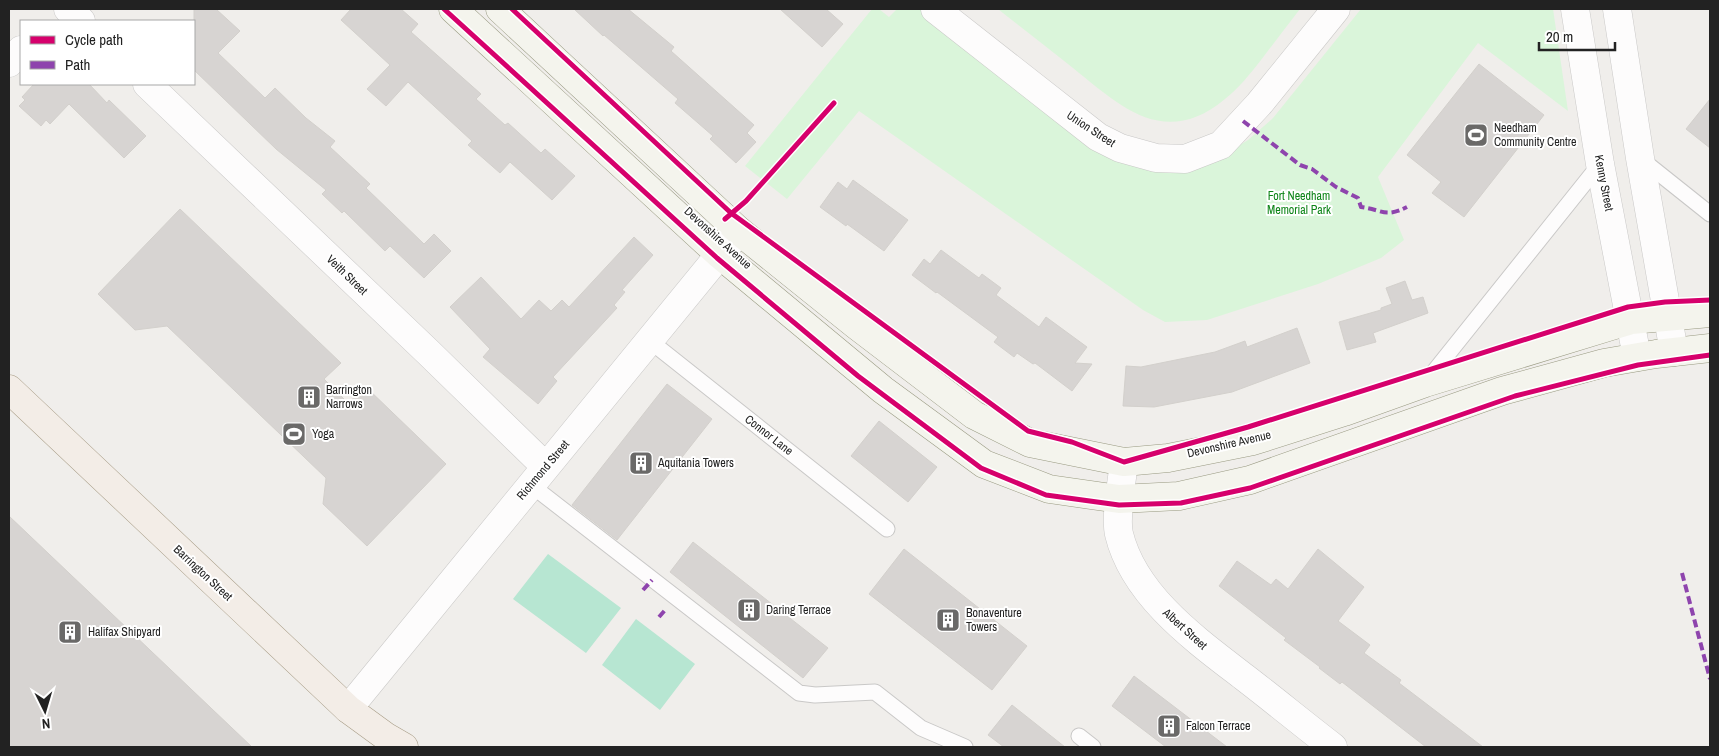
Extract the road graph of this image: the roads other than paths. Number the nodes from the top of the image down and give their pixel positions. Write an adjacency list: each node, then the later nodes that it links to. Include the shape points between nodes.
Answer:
1 (60, 9): 9 (street)
2 (68, 9): 10 (street)
3 (453, 9): 18 (street, Devonshire Avenue)
4 (500, 9): 17 (street, Devonshire Avenue)
5 (934, 9): 6 (street, Union Street, via 1098,136 1120,148 1156,158 1185,159 1221,145 1259,104)
6 (1336, 9)
7 (1574, 9): 15 (street, Kenny Street)
8 (1618, 9): 14 (street)
9 (49, 20)
10 (80, 20)
11 (20, 51): 12 (street)
12 (9, 62)
13 (148, 85): 29 (street, Veith Street, via 430,353)
14 (1640, 158): 15 (street); 16 (lane); 20 (street)
15 (1600, 164): 21 (street, Kenny Street); 26 (lane)
16 (1710, 214)
17 (739, 231): 18 (street, Richmond Street); 28 (street, Devonshire Avenue, via 974,415 1030,443)
18 (719, 254): 22 (street, Richmond Street); 30 (street, Devonshire Avenue, via 883,390 984,464 1049,489)
19 (1710, 313): 20 (street, Devonshire Avenue)
20 (1667, 316): 21 (street, Devonshire Avenue); 24 (street)
21 (1631, 320): 25 (street, Kenny Street); 26 (street, Devonshire Avenue)
22 (650, 341): 29 (street, Richmond Street); 31 (lane, Connor Lane)
23 (1710, 348): 24 (street, Devonshire Avenue)
24 (1674, 352): 25 (street, Devonshire Avenue)
25 (1637, 357): 30 (street, Devonshire Avenue, via 1502,391 1250,480 1179,496)
26 (1425, 383): 28 (street, Devonshire Avenue, via 1253,441 1168,458)
27 (9, 389): 32 (main road, Barrington Street)
28 (1124, 462): 30 (street, Albert Street)
29 (538, 476): 32 (street, Richmond Street); 35 (lane, via 798,693 875,692 921,728)
30 (1119, 499): 37 (street, Albert Street, via 1119,533 1131,565 1160,606 1191,636)
31 (887, 529)
32 (348, 709): 34 (main road, Barrington Street)
33 (1079, 736): 36 (lane)
34 (404, 747)
35 (964, 747)
36 (1093, 747)
37 (1333, 747)

